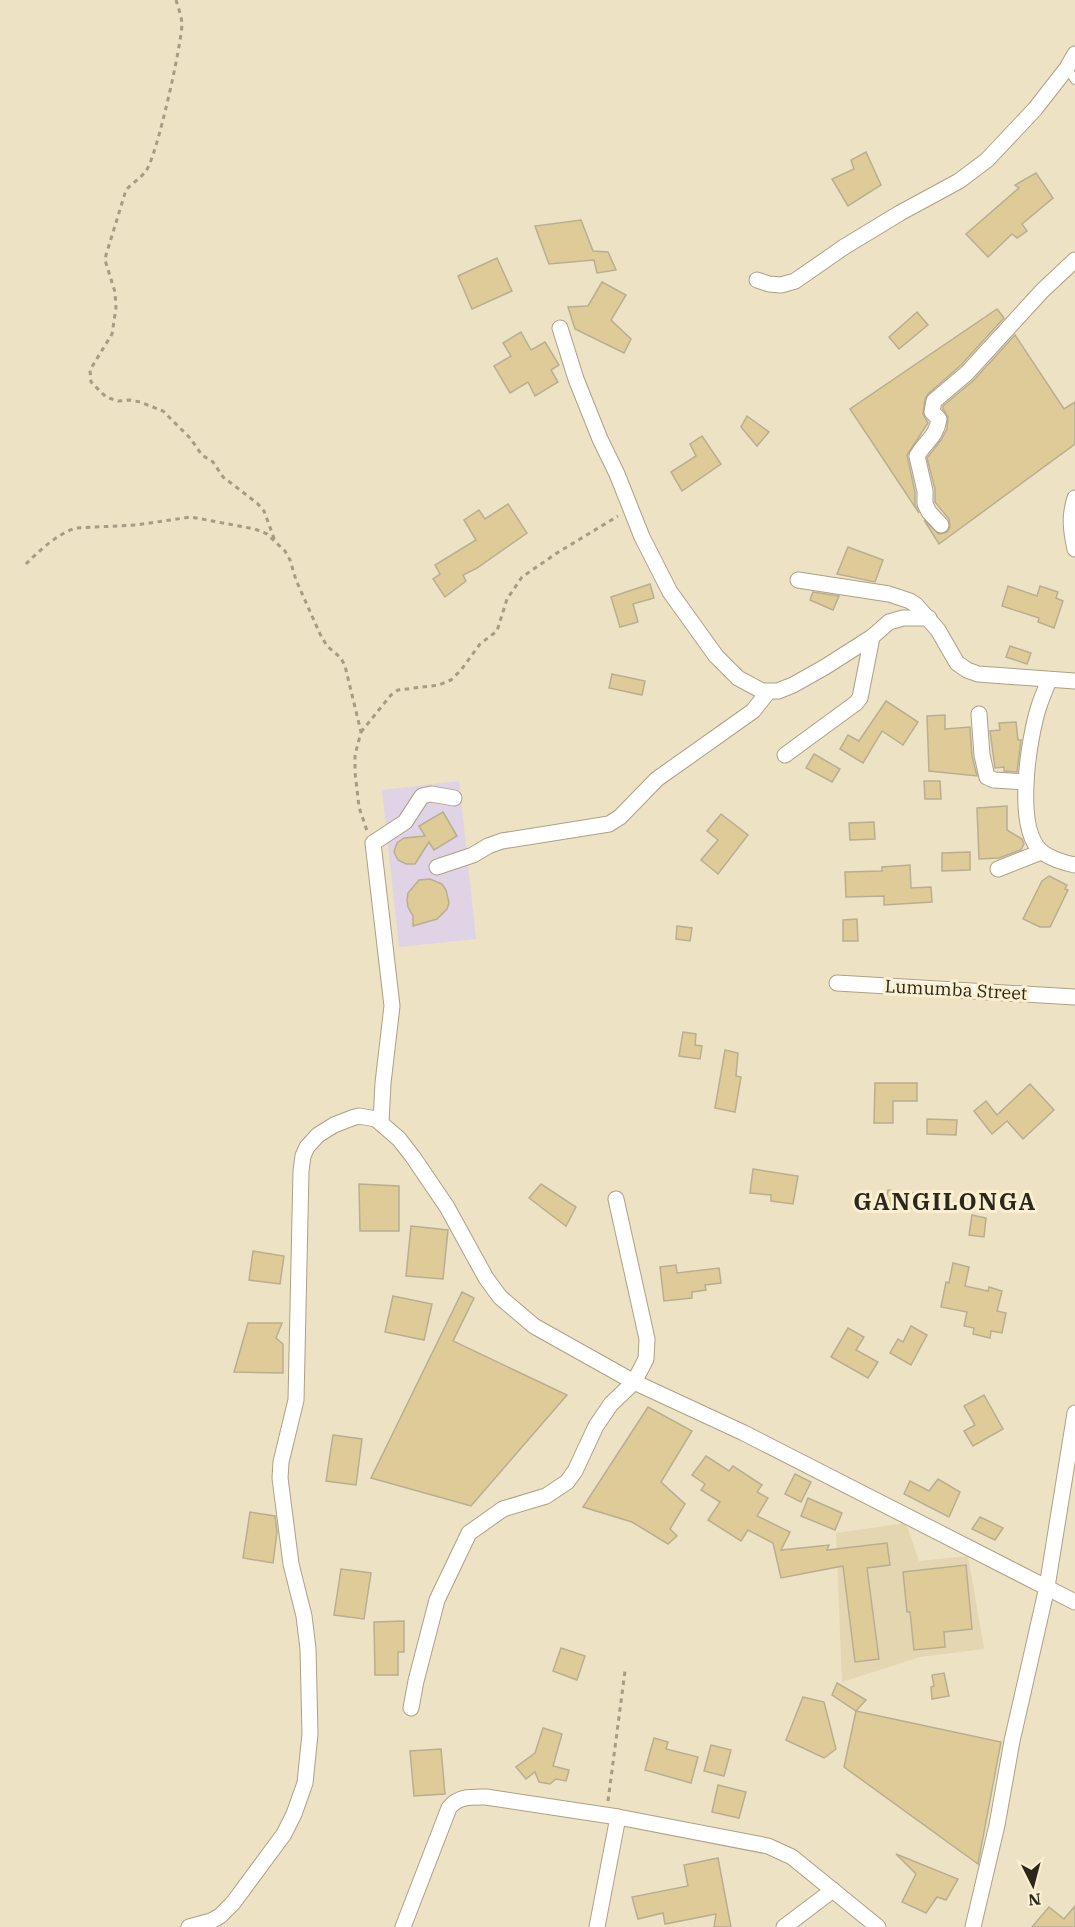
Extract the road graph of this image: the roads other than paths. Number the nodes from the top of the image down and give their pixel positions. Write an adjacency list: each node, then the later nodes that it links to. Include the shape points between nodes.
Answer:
1 (1075, 54): 2 (street)
2 (1071, 74): 4 (street, via 987,160 959,181 844,247 795,281 769,285)
3 (1075, 260): 7 (street, via 967,373 934,401 932,412 939,419 937,432 917,456 925,504)
4 (757, 280)
5 (560, 328): 14 (street, via 600,440 670,592 716,656 738,678)
6 (1075, 498): 8 (street, via 1071,509)
7 (941, 525)
8 (1075, 549)
9 (798, 580): 10 (street, via 902,598 916,604)
10 (929, 618): 11 (street, via 889,622); 12 (street, via 957,663 967,670)
11 (872, 638): 14 (street, via 793,685); 16 (street, via 860,698)
12 (1049, 680): 13 (street); 17 (street, via 1035,722)
13 (1075, 681)
14 (768, 692): 21 (street, via 753,711 657,779 609,824 502,841)
15 (979, 714): 17 (street, via 987,777)
16 (785, 756)
17 (1026, 782): 19 (street, via 1026,822)
18 (454, 798): 25 (street, via 422,796 405,822 375,840 373,847 392,1006)
19 (1041, 852): 20 (street); 22 (street)
20 (1075, 865)
21 (437, 867)
22 (998, 868)
23 (837, 983): 24 (street, Lumumba Street)
24 (1075, 997)
25 (381, 1122): 27 (street, via 399,1139 441,1198 500,1297 534,1326); 34 (street, via 359,1116 334,1125 307,1147 301,1171 296,1400 280,1478 291,1564 308,1649 310,1734 305,1783 284,1834 233,1903 220,1916)
26 (616, 1199): 27 (street, via 647,1339 646,1359)
27 (634, 1382): 29 (street, via 744,1433); 31 (street, via 611,1404 596,1426 567,1482 546,1496 503,1509 469,1533 438,1600)
28 (1075, 1413): 29 (street)
29 (1047, 1587): 30 (street); 39 (street)
30 (1075, 1602)
31 (411, 1707)
32 (612, 1816): 33 (street, via 768,1845 792,1857); 35 (street, via 486,1797 459,1799 449,1808); 36 (street)
33 (833, 1890): 37 (street); 38 (street)
34 (189, 1927)
35 (403, 1927)
36 (597, 1927)
37 (784, 1927)
38 (878, 1927)
39 (973, 1927)

